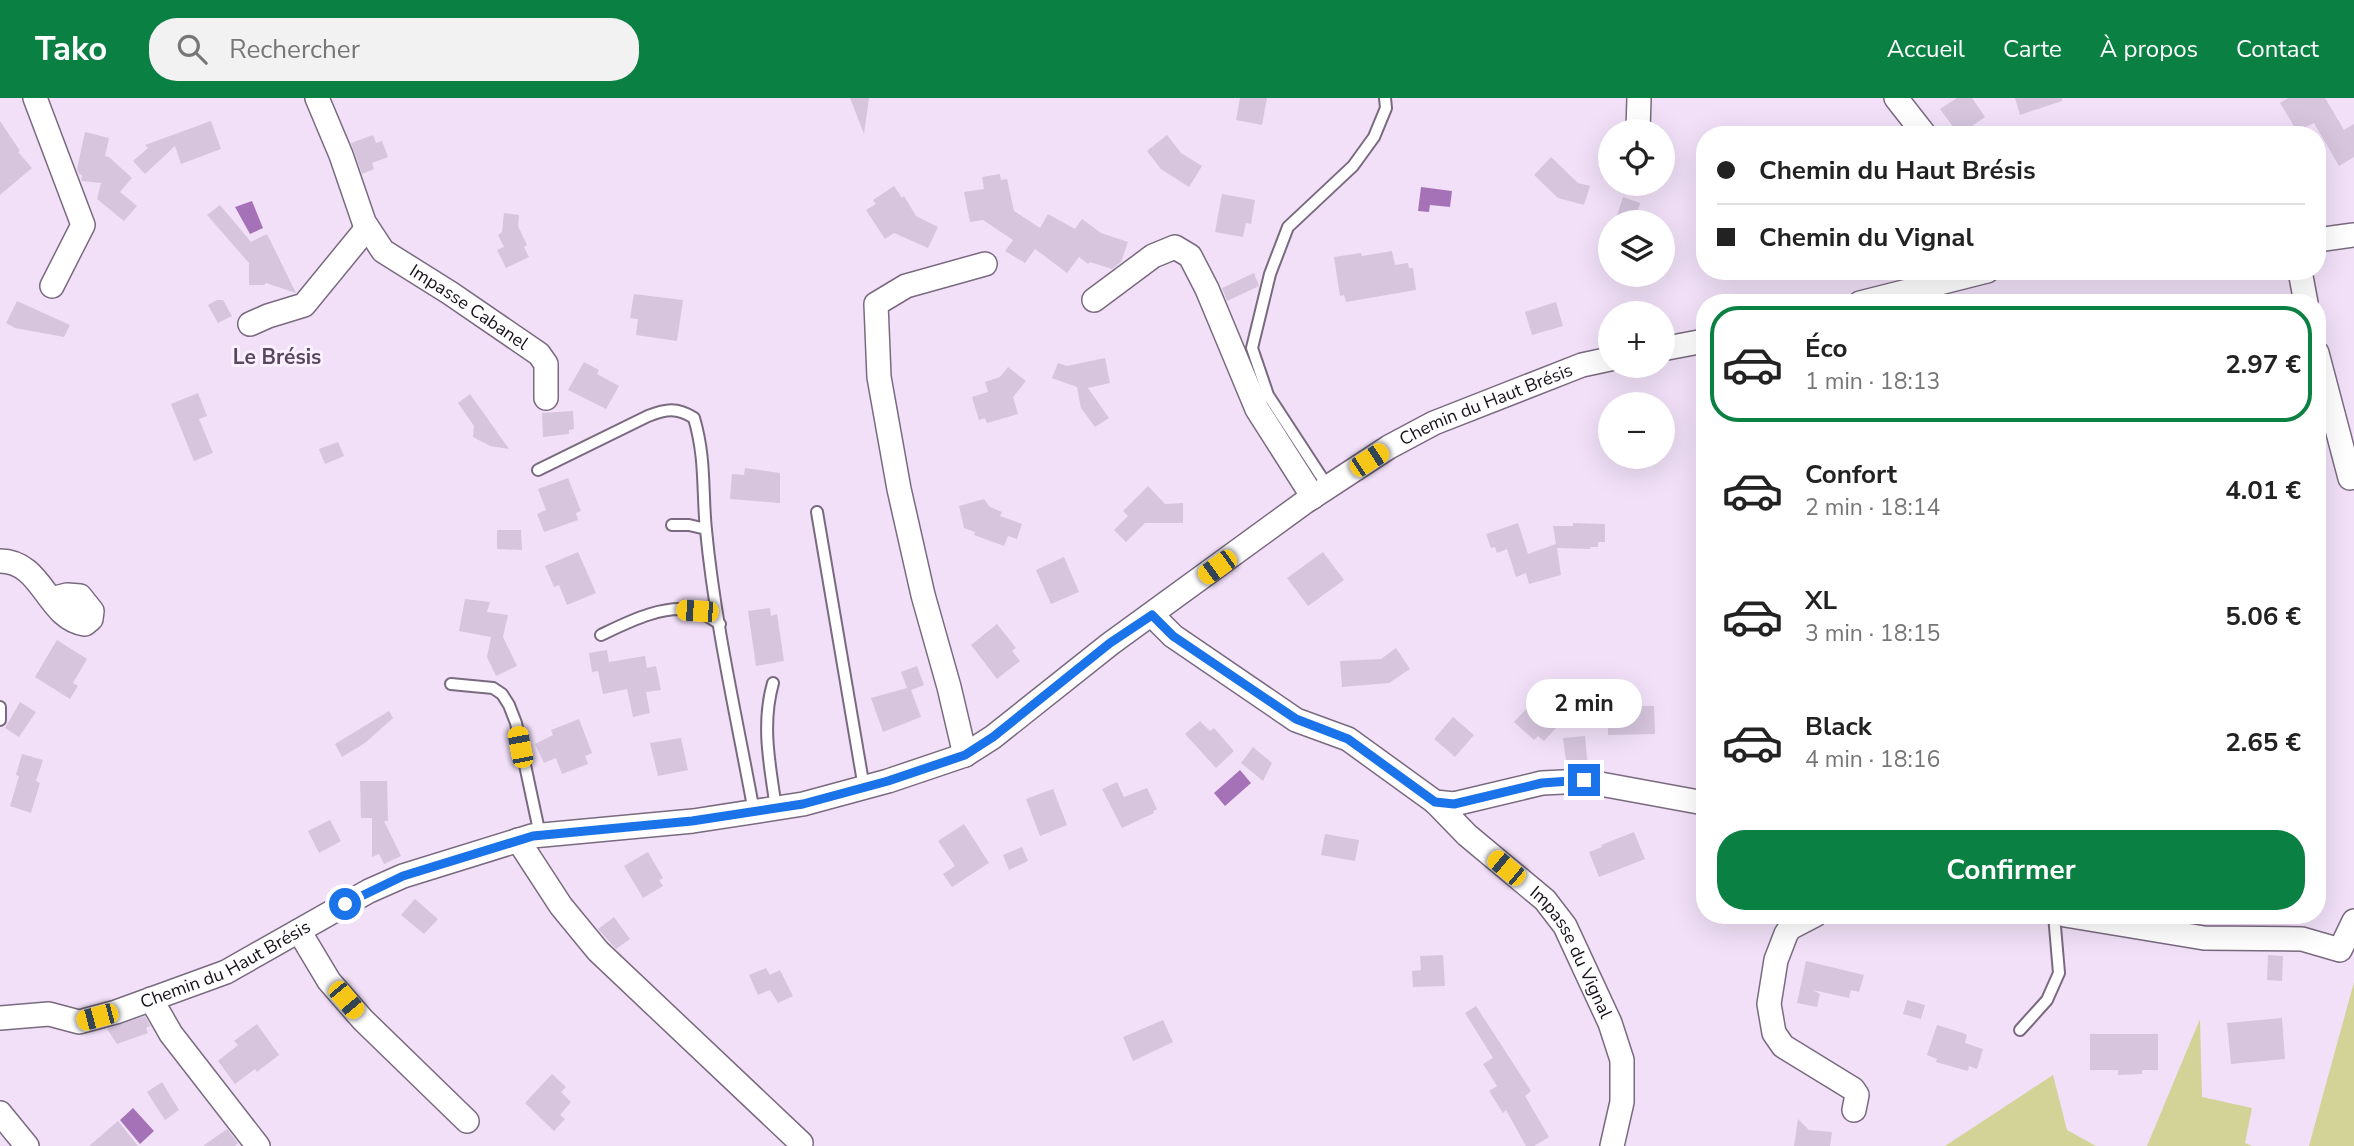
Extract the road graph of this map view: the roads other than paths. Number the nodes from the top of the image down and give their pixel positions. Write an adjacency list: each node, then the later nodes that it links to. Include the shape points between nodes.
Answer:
1 (35, 98): 13 (street, via 83,225)
2 (317, 98): 8 (street, Impasse Cabanel)
3 (1385, 98): 24 (lane, via 1374,137 1353,166 1288,227 1270,274 1252,348 1268,395)
4 (1639, 98): 6 (street)
5 (1896, 98): 7 (street)
6 (1639, 119)
7 (1918, 126)
8 (367, 228): 16 (street, via 304,305); 21 (street, Impasse Cabanel, via 383,251 539,354 546,364)
9 (2354, 235): 10 (street)
10 (2326, 239)
11 (985, 264): 37 (street, via 906,286 876,304 879,377 900,489)
12 (1951, 280): 14 (street)
13 (52, 286)
14 (1896, 294)
15 (1094, 300): 24 (street, via 1153,256 1175,247 1190,256 1257,409)
16 (250, 324)
17 (1696, 343): 18 (street)
18 (1675, 347)
19 (1598, 362): 24 (street, Chemin du Haut Brésis, via 1434,423)
20 (2326, 387): 23 (street)
21 (546, 398)
22 (538, 470): 27 (lane, via 648,416 676,409 694,418 700,438)
23 (2350, 478)
24 (1320, 492): 30 (street, Chemin du Haut Brésis)
25 (817, 512): 38 (lane)
26 (672, 525): 27 (lane)
27 (706, 529): 31 (lane)
28 (0, 561): 29 (street, via 23,568)
29 (51, 598)
30 (1152, 615): 37 (street, Chemin du Haut Brésis); 40 (street, Impasse du Vignal, via 1173,636 1296,719 1348,739)
31 (720, 624): 32 (lane, via 697,611 670,609); 41 (lane)
32 (601, 635)
33 (773, 683): 41 (lane, via 766,722)
34 (451, 684): 42 (lane, via 493,688 509,705 516,723)
35 (0, 707): 36 (lane)
36 (1, 720)
37 (965, 755): 38 (street, Chemin du Haut Brésis)
38 (864, 788): 41 (street, Chemin du Haut Brésis)
39 (1696, 801): 40 (street, via 1584,780 1542,783 1454,804)
40 (1435, 802): 57 (street, Impasse du Vignal, via 1545,900 1565,926 1622,1060 1622,1102)
41 (765, 810): 42 (street, Chemin du Haut Brésis)
42 (529, 838): 47 (street, Chemin du Haut Brésis, via 403,876); 54 (street, via 562,906 598,951)
43 (2354, 921): 46 (street, via 2340,950 2302,939 2204,938)
44 (1798, 924): 51 (street, via 1786,934 1776,960 1769,1004 1774,1033 1783,1046 1853,1089 1857,1095)
45 (2055, 924): 50 (lane, via 2059,973 2047,1000)
46 (2119, 924)
47 (299, 931): 48 (street, Chemin du Haut Brésis, via 226,972); 53 (street, via 329,981 362,1020)
48 (150, 999): 49 (street, Chemin du Haut Brésis, via 79,1022 49,1014); 56 (street, via 171,1034)
49 (0, 1018)
50 (2020, 1030)
51 (1854, 1110)
52 (0, 1113): 55 (street)
53 (467, 1121)
54 (800, 1143)
55 (27, 1146)
56 (257, 1146)
57 (1612, 1146)

